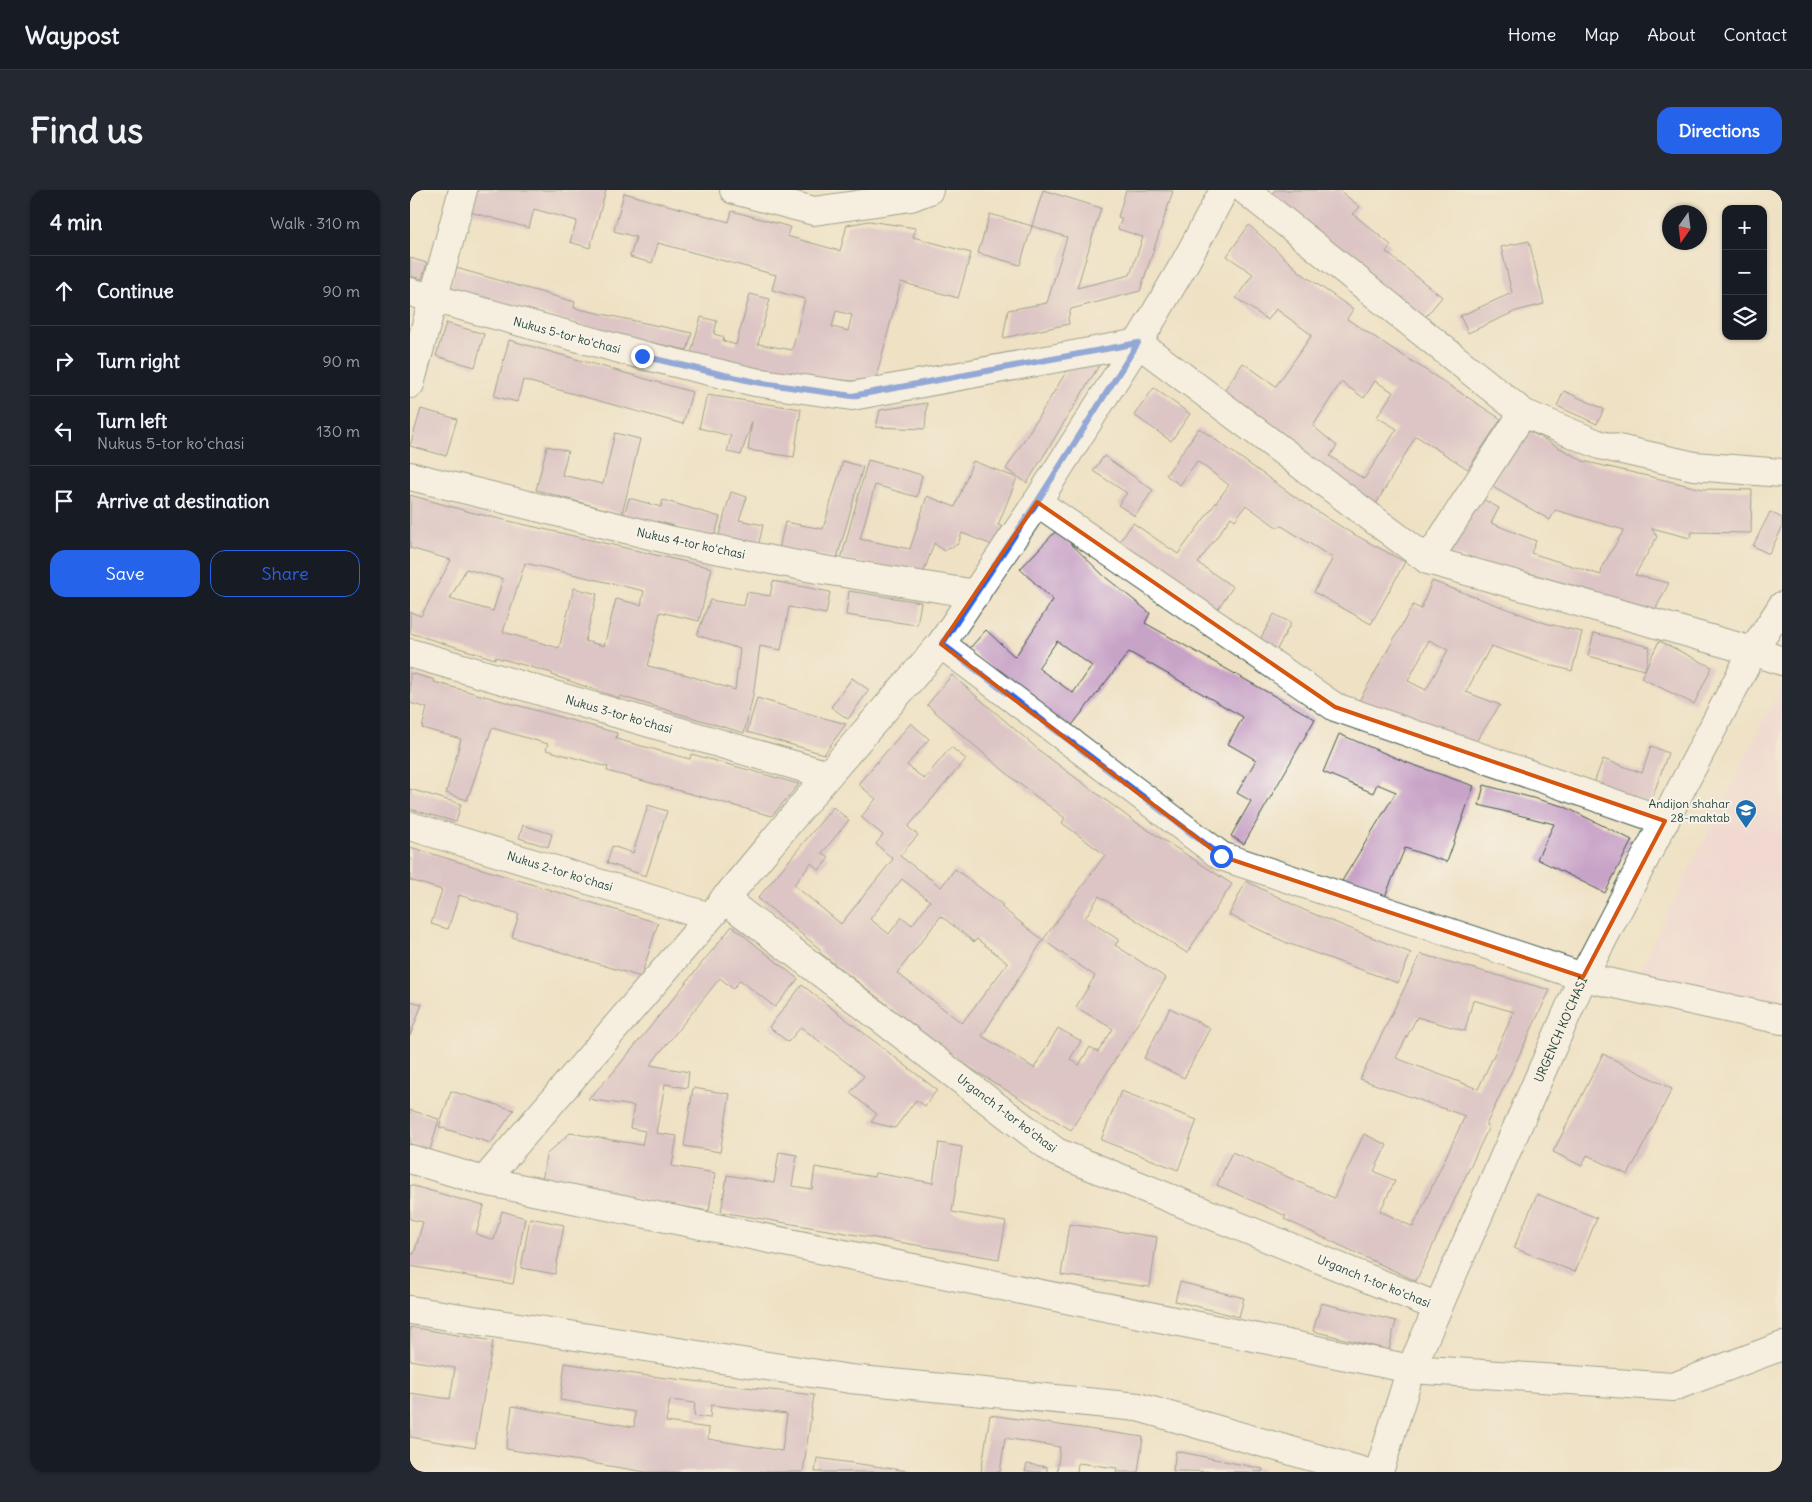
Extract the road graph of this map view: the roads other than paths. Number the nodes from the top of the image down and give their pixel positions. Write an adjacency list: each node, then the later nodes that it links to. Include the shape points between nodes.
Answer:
1 (463, 190): 6 (street)
2 (734, 190): 3 (street, via 814,211 911,197)
3 (929, 190)
4 (1224, 190): 7 (street)
5 (1245, 190): 9 (street)
6 (421, 296): 7 (street, Nukus 5-tor koʻchasi, via 642,356 755,382 852,396); 8 (street)
7 (1138, 343): 12 (street); 13 (street)
8 (410, 384)
9 (1523, 413): 10 (street, via 1600,445 1694,466); 13 (street)
10 (1782, 473)
11 (410, 476): 14 (street, Nukus 4-tor koʻchasi, via 674,541 818,570)
12 (1037, 502): 14 (street); 21 (street, via 1335,707)
13 (1428, 560): 17 (street)
14 (976, 594): 16 (street)
15 (1782, 606): 17 (street, URGENCH KO'CHASI)
16 (942, 644): 20 (street); 24 (street, via 1221,856)
17 (1753, 651): 19 (street); 21 (street, URGENCH KO'CHASI)
18 (410, 653): 20 (street, Nukus 3-tor koʻchasi)
19 (1782, 661)
20 (828, 775): 23 (street)
21 (1664, 821): 24 (street, URGENCH KO'CHASI)
22 (410, 826): 23 (street, Nukus 2-tor koʻchasi)
23 (717, 908): 27 (street); 28 (street, Urganch 1-tor koʻchasi, via 1056,1152)
24 (1583, 977): 25 (street); 28 (street, URGENCH KO'CHASI)
25 (1782, 1020)
26 (410, 1159): 27 (street)
27 (484, 1181): 31 (street)
28 (1438, 1307): 31 (street, URGENCH KO'CHASI)
29 (410, 1310): 32 (street, via 850,1379 1138,1407)
30 (1782, 1346): 31 (street, via 1673,1387)
31 (1411, 1369): 33 (street, URGENCH KO'CHASI)
32 (1365, 1472)
33 (1379, 1472)

